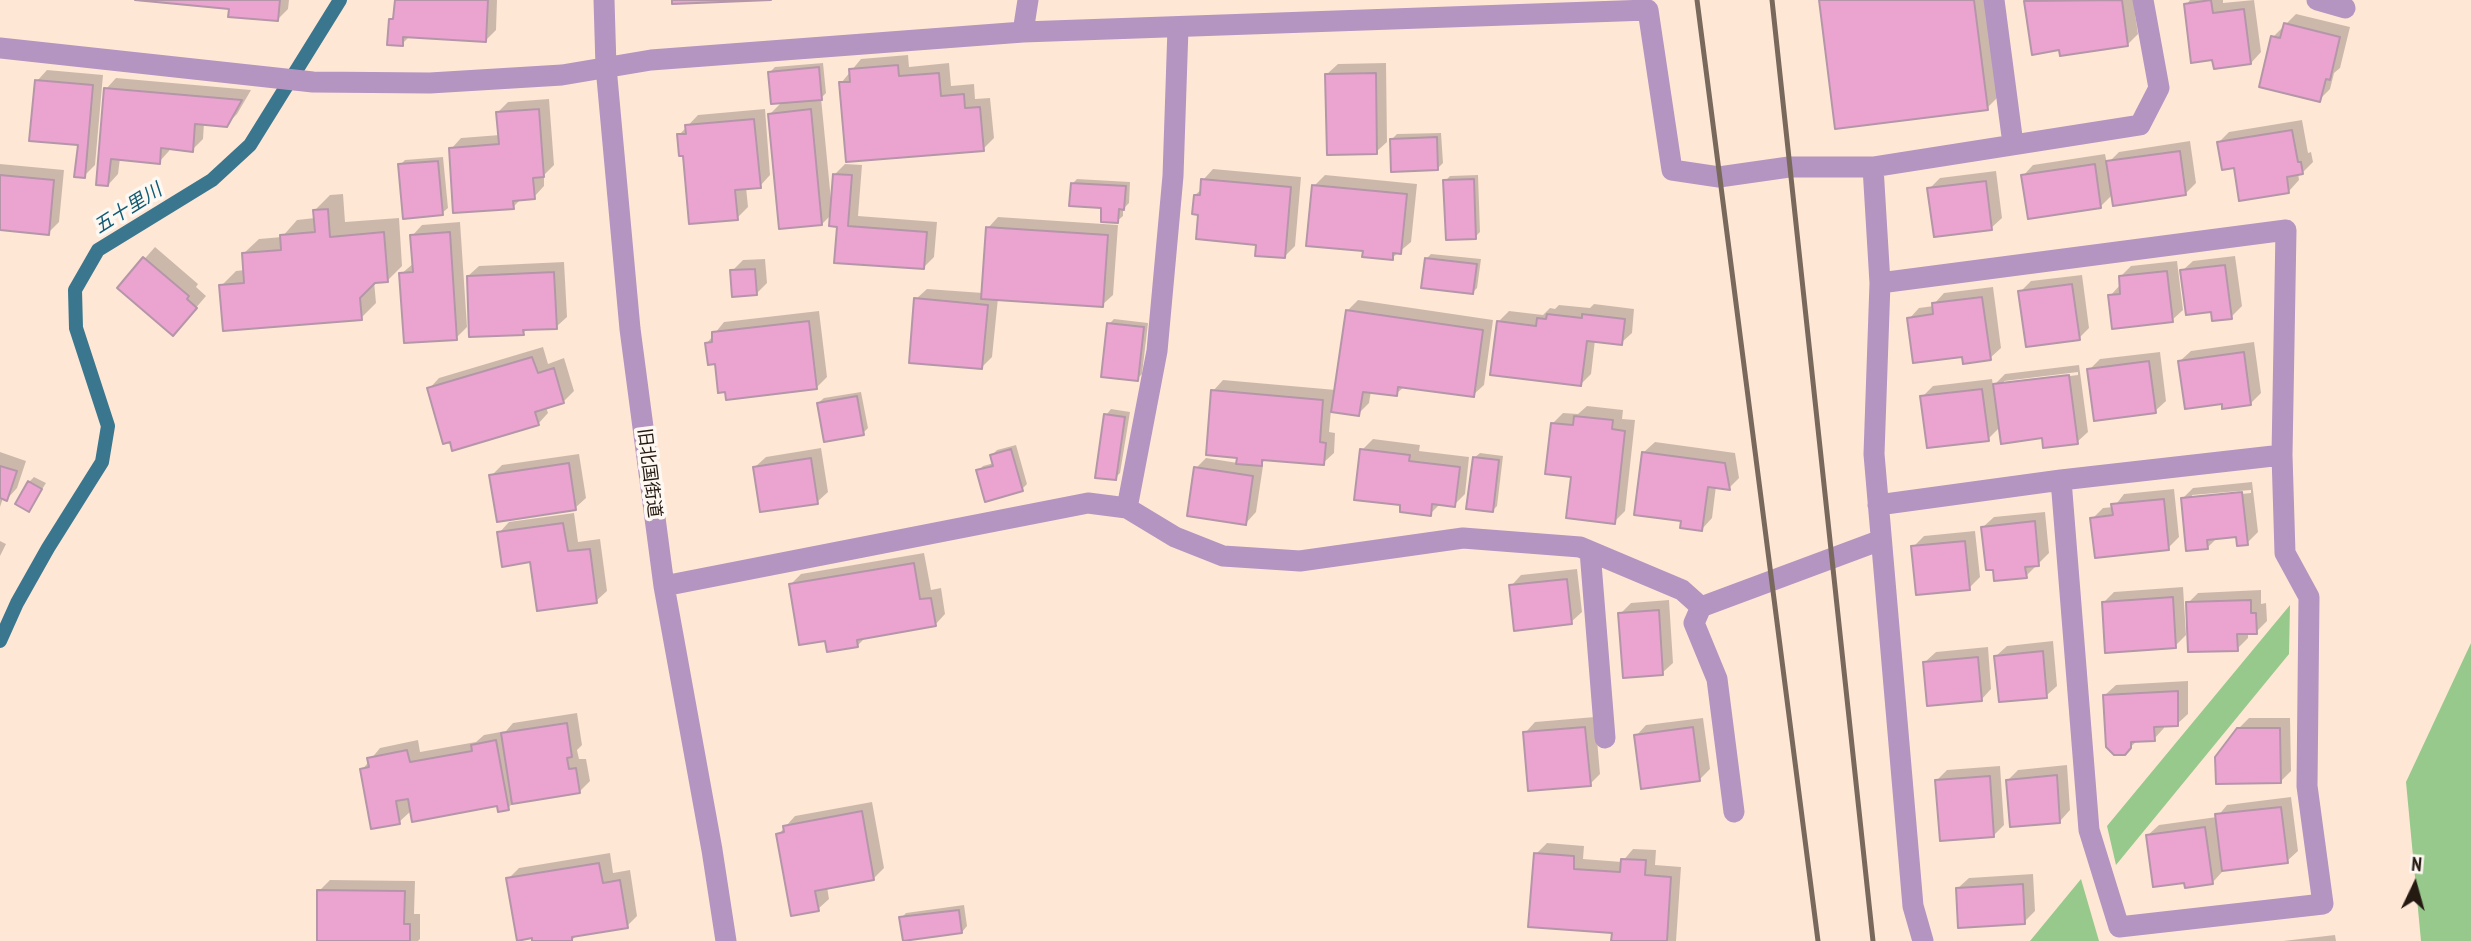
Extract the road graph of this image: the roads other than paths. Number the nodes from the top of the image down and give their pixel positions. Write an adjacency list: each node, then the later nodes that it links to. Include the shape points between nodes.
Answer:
1 (604, 0): 11 (street, 旧北国街道)
2 (1028, 0): 9 (street)
3 (1994, 0): 12 (street)
4 (2143, 0): 12 (street, via 2159,88 2140,125)
5 (2317, 0): 7 (street)
6 (1649, 5): 8 (street); 13 (street, via 1672,170 1719,177 1789,167)
7 (2345, 8)
8 (1178, 28): 9 (street); 18 (street, via 1173,176 1157,351)
9 (1023, 32): 11 (street)
10 (0, 48): 11 (street, via 313,82 430,83 562,75)
11 (606, 67): 21 (street, 旧北国街道, via 630,329)
12 (2013, 144): 13 (street)
13 (1873, 167): 14 (street)
14 (1880, 283): 15 (street, via 2286,230); 17 (street, via 1874,454)
15 (2282, 455): 16 (street); 16 (street, via 2285,553 2309,597 2307,786 2323,904 2119,927 2089,830)
16 (2061, 480): 17 (street)
17 (1878, 505): 19 (street)
18 (1127, 508): 20 (street, via 1175,537 1223,556 1300,561 1463,538); 21 (street, via 1088,503)
19 (1881, 540): 22 (street); 26 (street, via 1913,906)
20 (1590, 551): 22 (street, via 1682,590); 23 (street)
21 (664, 586): 25 (street, 旧北国街道)
22 (1701, 607): 24 (street, via 1694,624 1717,679)
23 (1605, 738)
24 (1734, 811)
25 (726, 941)
26 (1923, 941)

